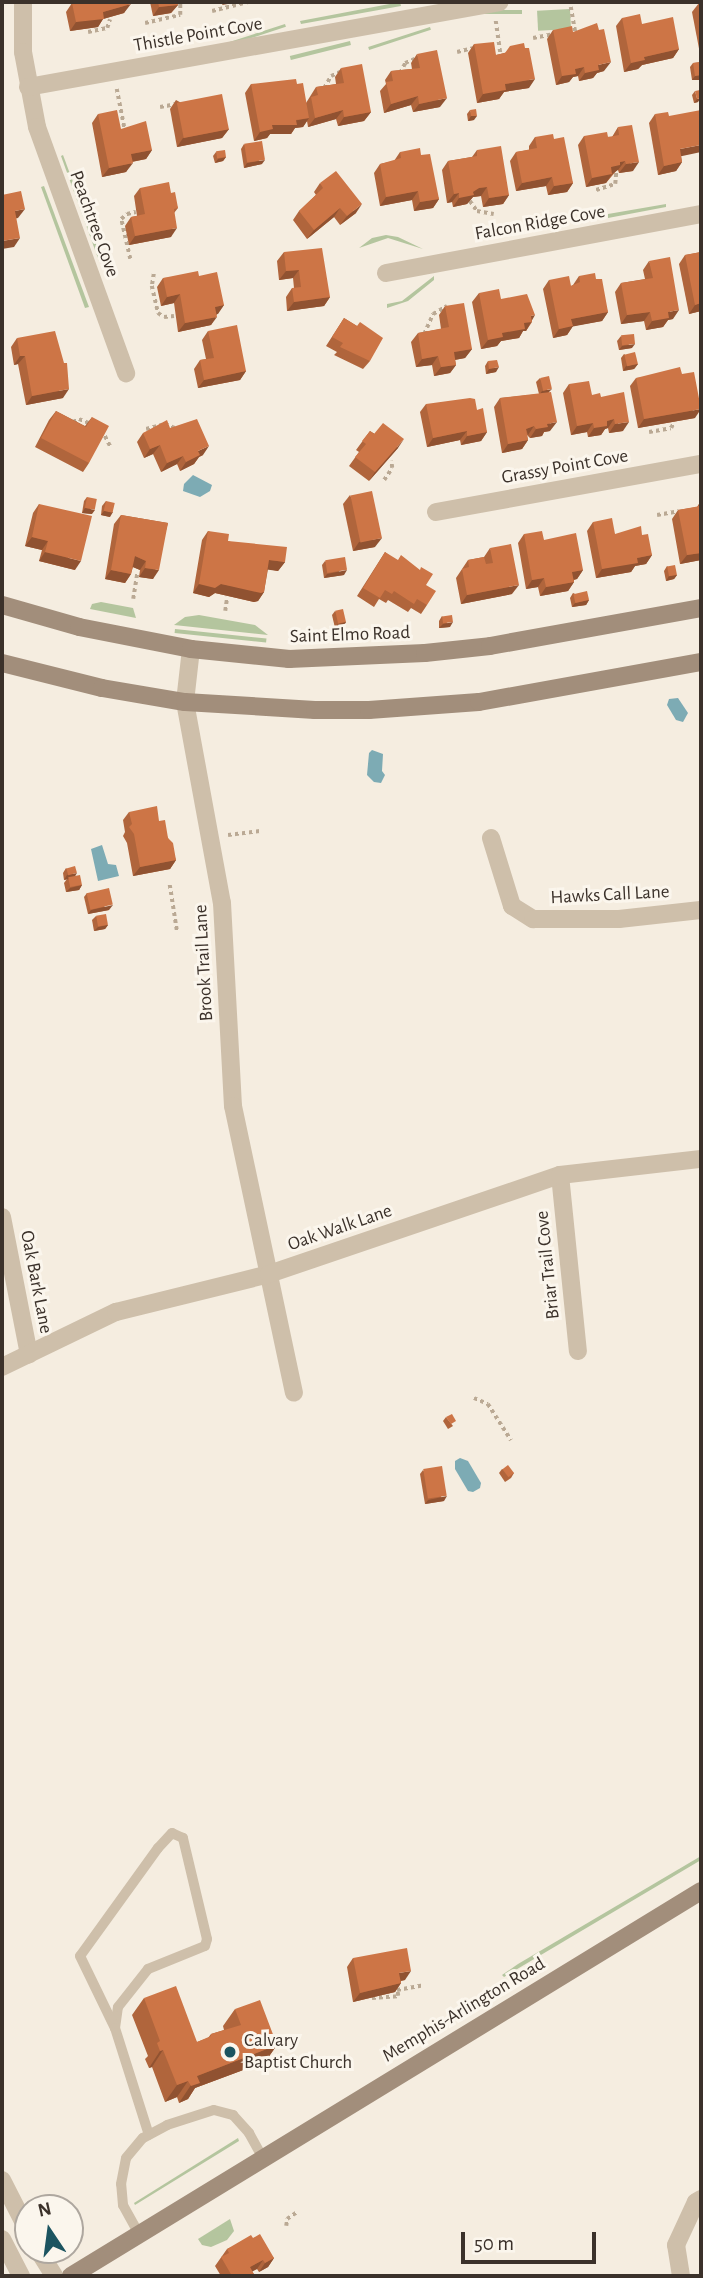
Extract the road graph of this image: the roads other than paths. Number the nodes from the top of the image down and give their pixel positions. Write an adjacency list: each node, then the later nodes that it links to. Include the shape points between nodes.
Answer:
1 (23, 2): 3 (street, Peachtree Cove)
2 (499, 2): 3 (street, Thistle Point Cove)
3 (28, 88): 6 (street, Peachtree Cove)
4 (701, 214): 5 (street, Falcon Ridge Cove)
5 (386, 273)
6 (126, 373)
7 (701, 464): 8 (street, Grassy Point Cove)
8 (436, 512)
9 (2, 605): 11 (main road, Saint Elmo Road, via 79,627)
10 (701, 608): 11 (main road, Saint Elmo Road, via 425,653 289,659)
11 (191, 649): 14 (street, Brook Trail Lane)
12 (701, 662): 14 (main road, via 542,692 419,707 314,710)
13 (2, 663): 14 (main road, via 102,688)
14 (185, 702): 20 (street, Brook Trail Lane, via 222,903 233,1106)
15 (491, 838): 16 (street, Hawks Call Lane, via 512,906 533,919 620,919)
16 (701, 910)
17 (701, 1159): 18 (street, Oak Walk Lane)
18 (559, 1175): 20 (street, Oak Walk Lane); 21 (street, Briar Trail Cove)
19 (2, 1217): 22 (street, Oak Bark Lane)
20 (269, 1274): 22 (street, Oak Walk Lane, via 116,1312); 24 (street, Brook Trail Lane)
21 (578, 1351)
22 (29, 1354): 23 (street, Oak Walk Lane)
23 (2, 1367)
24 (294, 1393)
25 (701, 1891): 28 (main road, Memphis-Arlington Road)
26 (115, 2028): 26 (lane, via 118,2007 148,1969 205,1946 183,1838 172,1833 80,1956); 27 (lane)
27 (149, 2135): 28 (lane, via 214,2110 233,2115); 32 (lane, via 127,2158 121,2184 123,2205)
28 (263, 2158): 32 (main road, Memphis-Arlington Road)
29 (2, 2180): 31 (street)
30 (701, 2199): 36 (street, via 676,2245)
31 (14, 2204)
32 (139, 2234): 35 (main road, Memphis-Arlington Road)
33 (2, 2239): 34 (street)
34 (21, 2276)
35 (71, 2276)
36 (681, 2276)

